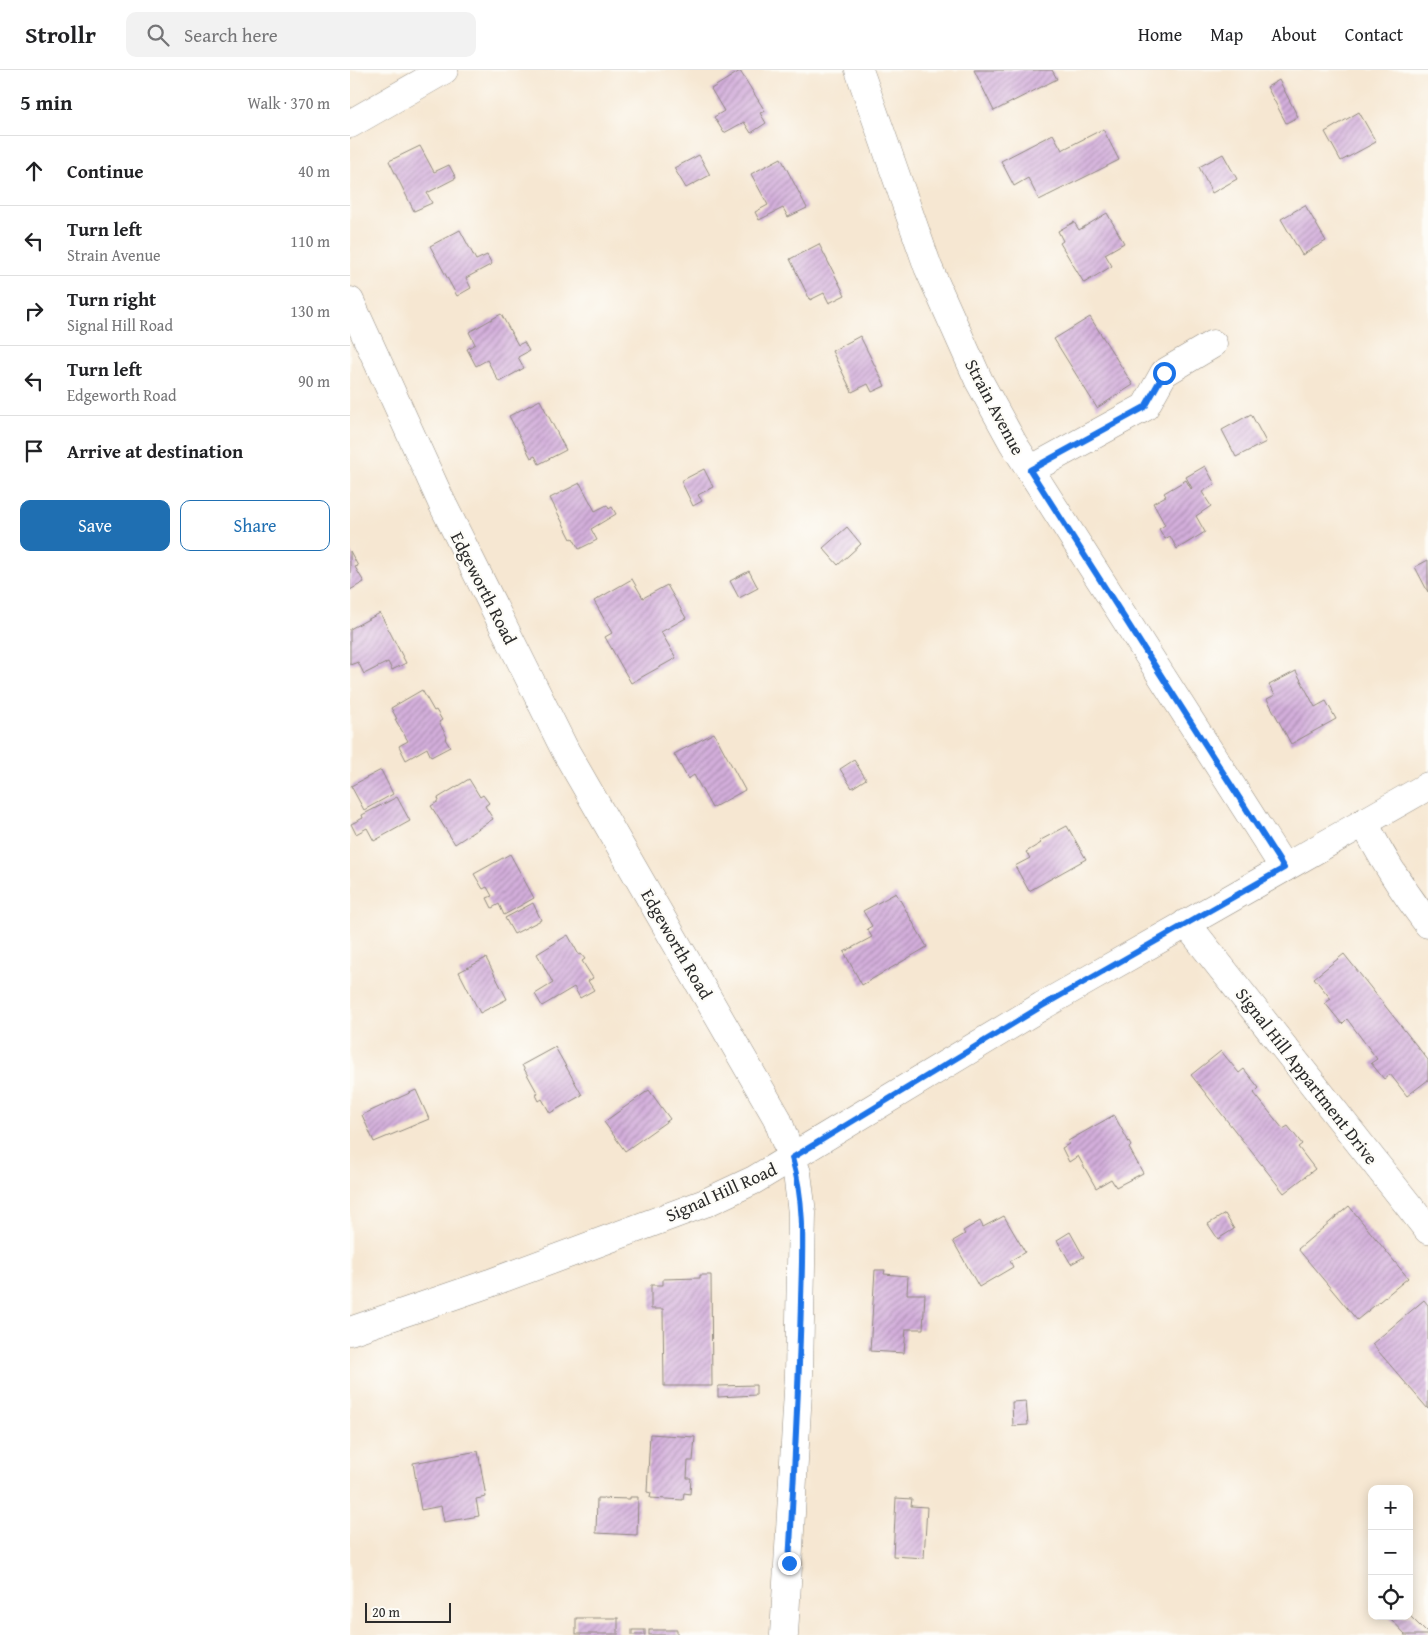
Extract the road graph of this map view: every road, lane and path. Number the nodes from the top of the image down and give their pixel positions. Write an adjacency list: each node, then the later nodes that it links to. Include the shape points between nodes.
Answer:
1 (444, 70): 3 (street)
2 (860, 70): 6 (street, Strain Avenue, via 928,267 979,381)
3 (350, 124)
4 (350, 301): 12 (street, Edgeworth Road, via 442,503 566,752 777,1118)
5 (1213, 344): 6 (street, via 1164,373 1145,407)
6 (1030, 470): 9 (street, Strain Avenue)
7 (1428, 786): 8 (street, Signal Hill Road)
8 (1364, 822): 9 (street, Signal Hill Road); 11 (street, via 1381,856)
9 (1284, 868): 10 (street, Signal Hill Road)
10 (1186, 923): 12 (street, Signal Hill Road); 13 (street, Signal Hill Appartment Drive)
11 (1428, 924)
12 (792, 1158): 14 (street, Signal Hill Road, via 704,1203); 15 (street, Edgeworth Road, via 797,1172 802,1223 799,1374)
13 (1428, 1230)
14 (350, 1331)
15 (784, 1635)

